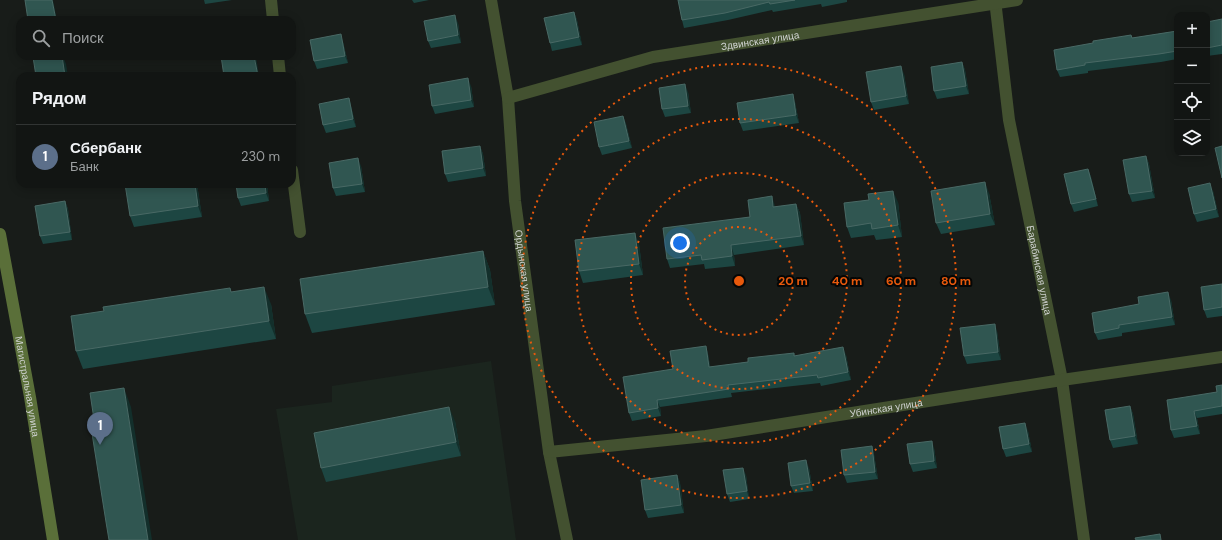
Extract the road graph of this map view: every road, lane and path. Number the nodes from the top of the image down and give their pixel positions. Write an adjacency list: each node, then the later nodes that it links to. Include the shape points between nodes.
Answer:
1 (271, 0): 5 (street)
2 (491, 0): 8 (street, Ордынская улица)
3 (1017, 0): 4 (street, Здвинская улица)
4 (995, 2): 8 (street, Здвинская улица, via 653,57); 14 (street, Барабинская улица, via 1009,120)
5 (273, 16)
6 (278, 60): 7 (street)
7 (280, 72)
8 (508, 98): 15 (street, Ордынская улица, via 515,201)
9 (294, 188): 10 (street)
10 (300, 232)
11 (0, 234): 12 (main road, Магистральная улица)
12 (4, 282): 16 (main road, Магистральная улица, via 30,396)
13 (1222, 357): 14 (street, Убинская улица)
14 (1062, 380): 15 (street, Убинская улица, via 706,436); 18 (street, Барабинская улица)
15 (549, 452): 17 (street, Ордынская улица)
16 (53, 540)
17 (567, 540)
18 (1084, 540)

